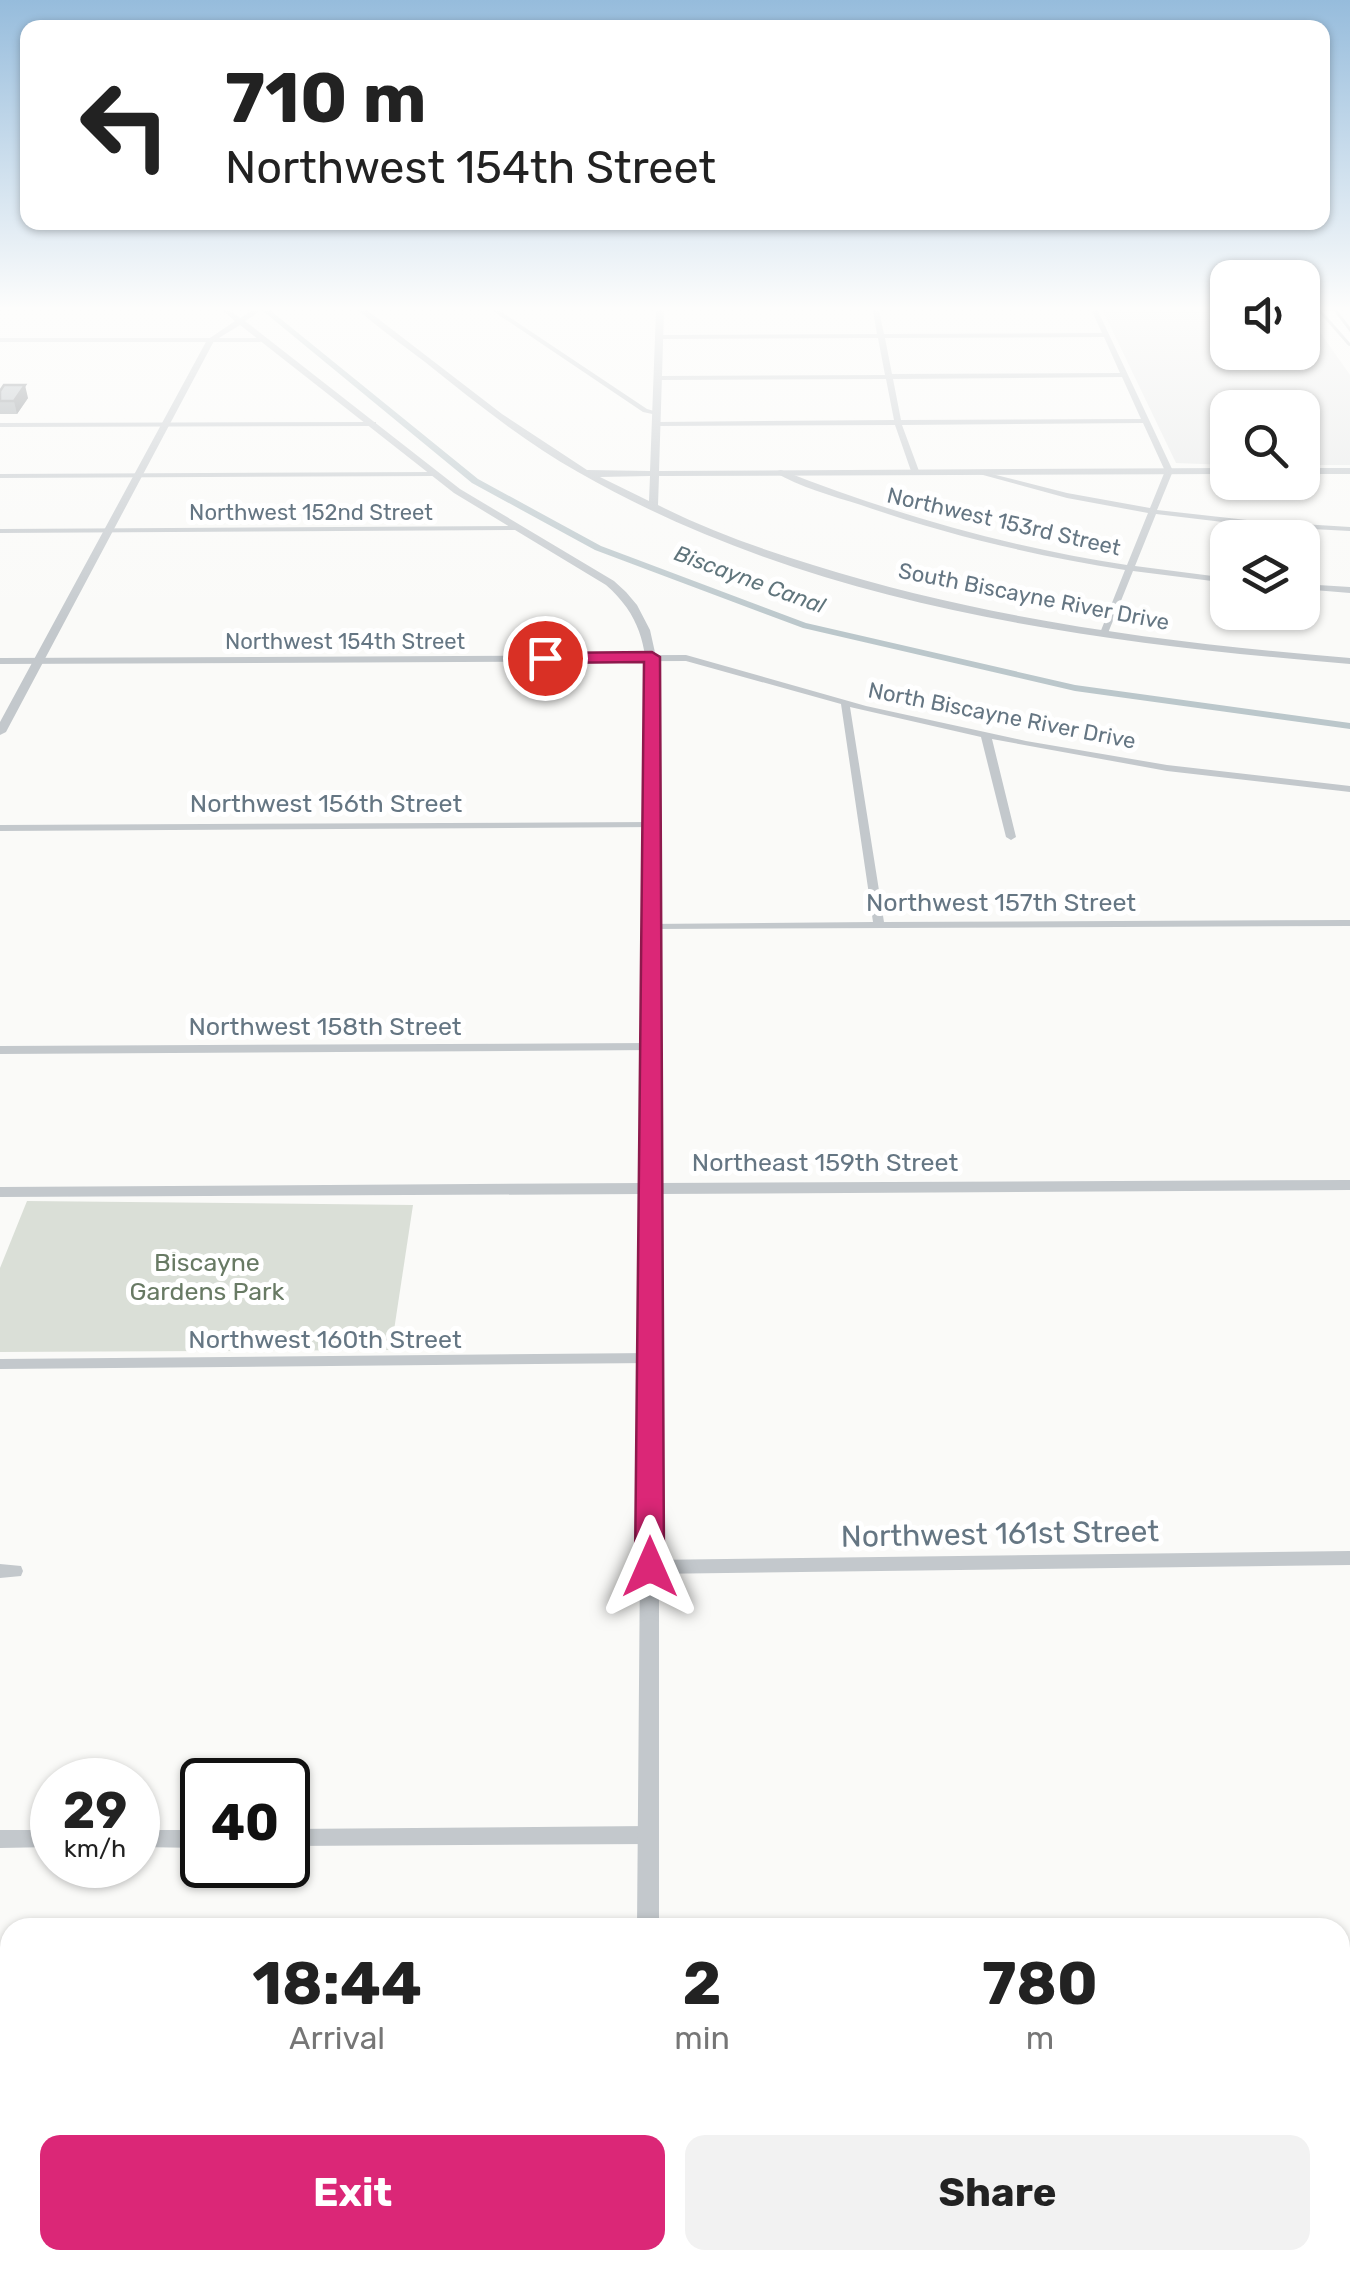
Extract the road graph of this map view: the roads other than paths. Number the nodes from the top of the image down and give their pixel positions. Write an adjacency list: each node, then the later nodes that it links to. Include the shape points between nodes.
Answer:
1 (168, 417): 9 (street)
2 (363, 417): 10 (street)
3 (509, 417): 22 (street, South Biscayne River Drive)
4 (657, 417): 11 (street)
5 (897, 417): 7 (street)
6 (1143, 417): 8 (street)
7 (898, 422): 8 (street); 11 (street); 13 (street)
8 (1145, 422): 14 (street)
9 (164, 424): 10 (street); 12 (street); 24 (street)
10 (373, 424): 21 (street)
11 (657, 424): 20 (street)
12 (0, 425)
13 (915, 471): 18 (street); 19 (street)
14 (1169, 471): 15 (street); 19 (street); 26 (street)
15 (1210, 471)
16 (1320, 471): 17 (street)
17 (1348, 471)
18 (778, 472): 20 (street); 31 (street, Northwest 153rd Street, via 884,513)
19 (976, 472): 26 (street)
20 (654, 473): 22 (street); 25 (street)
21 (434, 474): 24 (street); 27 (street)
22 (587, 474): 25 (street, South Biscayne River Drive)
23 (0, 476): 24 (street)
24 (137, 476): 30 (street)
25 (653, 506): 35 (street, South Biscayne River Drive, via 859,581)
26 (1156, 510): 28 (street); 31 (street)
27 (516, 528): 30 (street, Northwest 152nd Street); 36 (street, via 602,577 634,608)
28 (1350, 529)
29 (0, 531): 30 (street, Northwest 152nd Street)
30 (107, 531): 38 (street)
31 (1130, 567): 32 (street, Northwest 153rd Street); 35 (street)
32 (1210, 578)
33 (1320, 588): 34 (street)
34 (1350, 590)
35 (1104, 632): 39 (street, South Biscayne River Drive)
36 (652, 657): 38 (street, Northwest 154th Street); 40 (street, North Biscayne River Drive, via 691,658); 44 (street)
37 (0, 661): 38 (street, Northwest 154th Street)
38 (38, 661): 41 (street)
39 (1350, 662)
40 (845, 703): 42 (street, North Biscayne River Drive); 49 (street)
41 (0, 732)
42 (986, 736): 43 (street, North Biscayne River Drive, via 1167,768); 46 (street)
43 (1350, 788)
44 (652, 825): 45 (street, Northwest 156th Street); 48 (street)
45 (0, 828)
46 (1011, 837)
47 (1350, 923): 49 (street, Northwest 157th Street)
48 (652, 926): 49 (street, Northwest 157th Street); 50 (street)
49 (879, 926)
50 (651, 1047): 51 (street, Northwest 158th Street); 53 (street)
51 (0, 1050)
52 (1350, 1185): 53 (street, Northeast 159th Street)
53 (651, 1188): 54 (street, Northeast 159th Street); 55 (street)
54 (0, 1192)
55 (651, 1358): 56 (street, Northwest 160th Street); 58 (street)
56 (0, 1364)
57 (1350, 1558): 58 (street, Northwest 161st Street)
58 (650, 1567): 59 (street)
59 (649, 1835): 60 (street); 63 (street)
60 (310, 1838)
61 (30, 1839): 62 (street)
62 (0, 1840)
63 (648, 1918)

